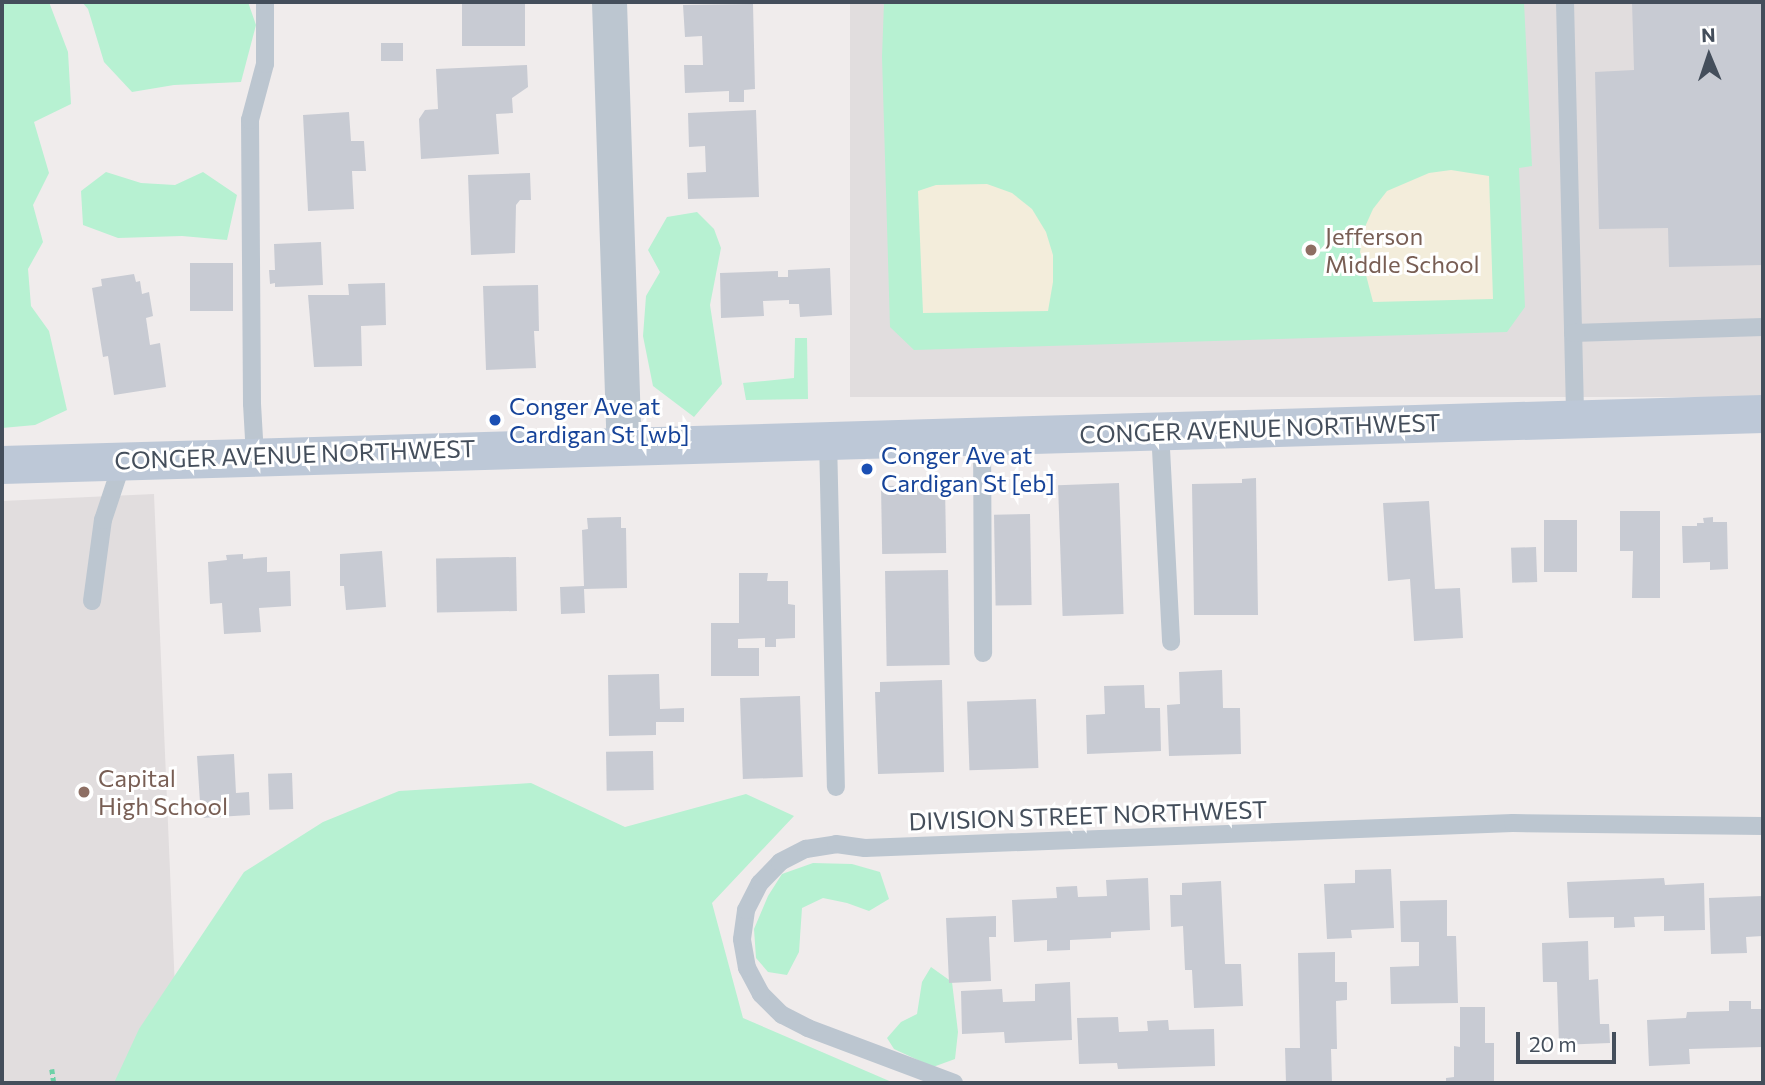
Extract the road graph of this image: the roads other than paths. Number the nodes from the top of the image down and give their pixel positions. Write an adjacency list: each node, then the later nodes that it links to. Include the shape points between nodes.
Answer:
1 (265, 2): 12 (lane, via 264,64 250,120)
2 (609, 2): 11 (street)
3 (1565, 2): 5 (lane)
4 (1763, 327): 5 (lane)
5 (1573, 333): 7 (lane)
6 (1763, 414): 7 (street, CONGER AVENUE NORTHWEST)
7 (1575, 420): 8 (street, CONGER AVENUE NORTHWEST)
8 (1160, 430): 9 (street, CONGER AVENUE NORTHWEST); 16 (lane)
9 (982, 435): 10 (street, CONGER AVENUE NORTHWEST); 17 (lane)
10 (828, 439): 11 (street, CONGER AVENUE NORTHWEST); 18 (lane)
11 (624, 444): 12 (street, CONGER AVENUE NORTHWEST)
12 (256, 456): 13 (street, CONGER AVENUE NORTHWEST)
13 (123, 460): 14 (street, CONGER AVENUE NORTHWEST); 15 (lane, via 103,520)
14 (2, 465)
15 (92, 601)
16 (1171, 642)
17 (983, 653)
18 (836, 787)
19 (1763, 825): 20 (lane, DIVISION STREET NORTHWEST, via 1513,823 865,848 836,844 806,849 780,862 760,883 746,910 742,939 747,968 761,994 782,1015 808,1028)
20 (954, 1083)

